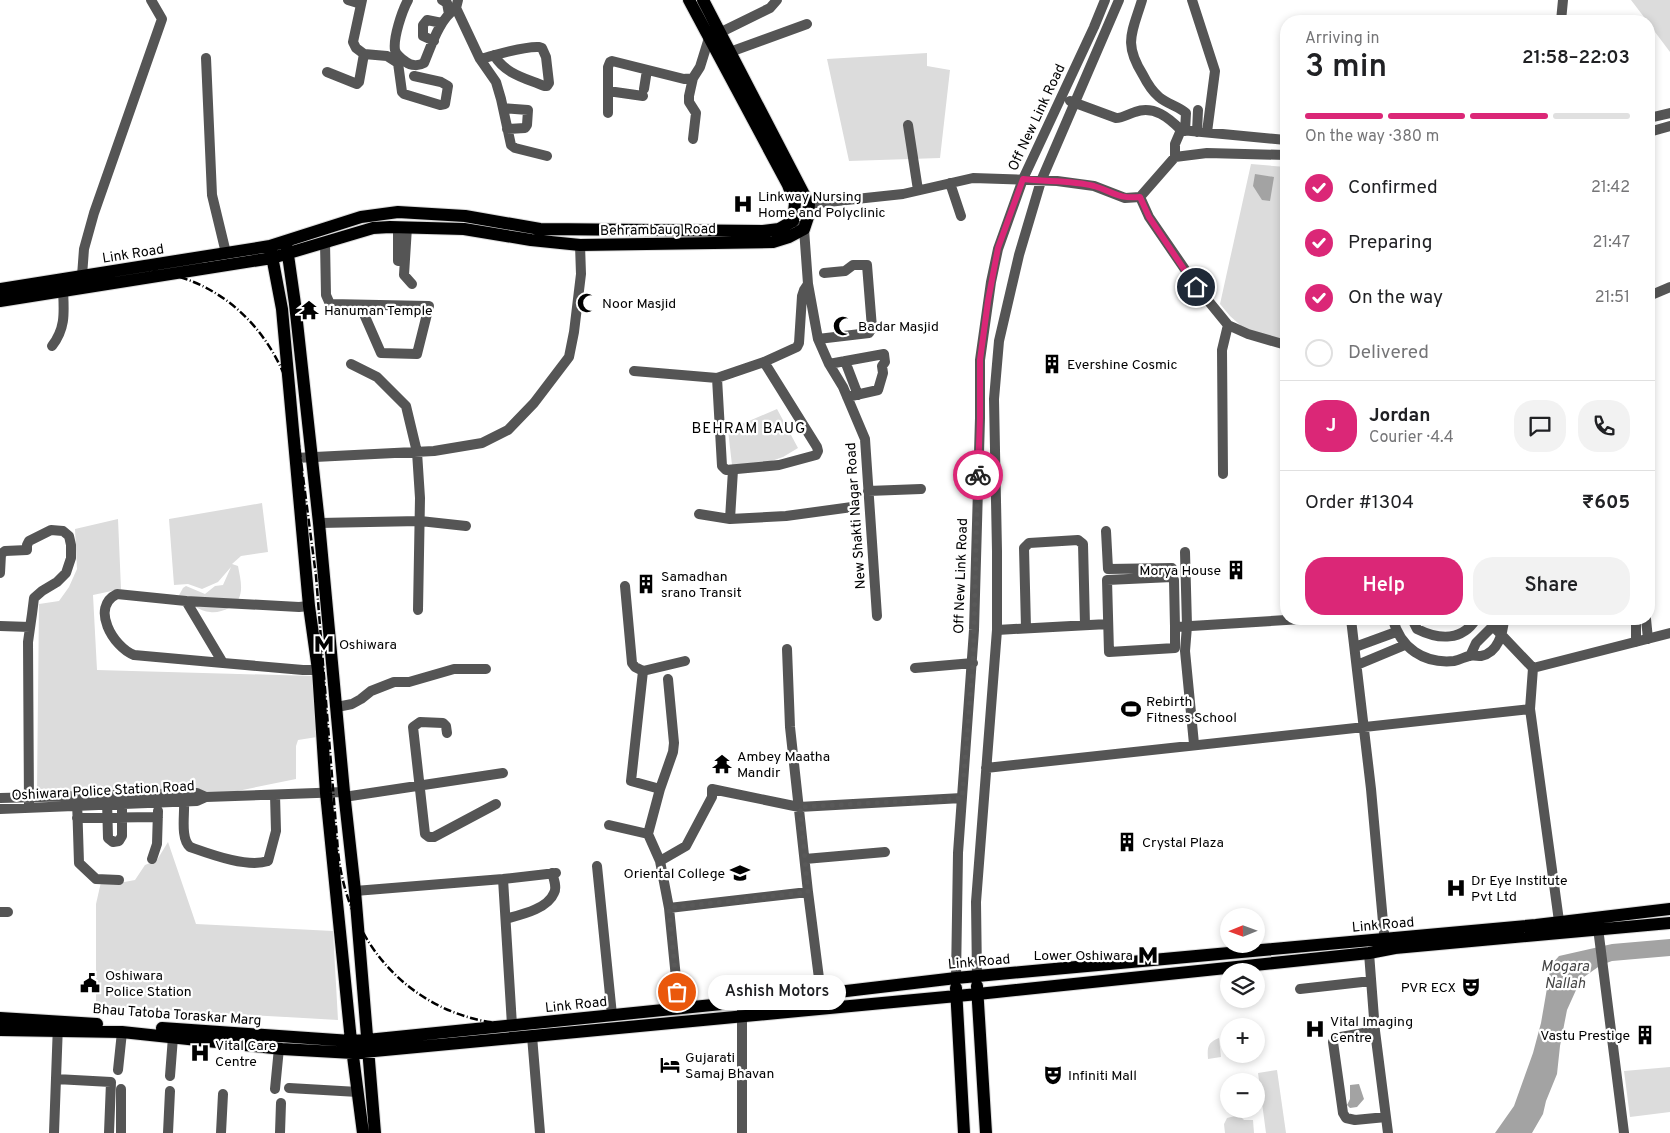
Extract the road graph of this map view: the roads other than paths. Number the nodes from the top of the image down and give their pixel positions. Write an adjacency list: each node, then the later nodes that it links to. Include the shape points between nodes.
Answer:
1 (151, 0): 64 (street, via 162,19 94,213 84,249)
2 (408, 0): 18 (street, via 400,19 395,47 397,54 409,65 421,65)
3 (442, 0): 13 (street)
4 (689, 0): 17 (main road)
5 (703, 0): 17 (main road)
6 (777, 0): 17 (street, via 770,8)
7 (1105, 0): 29 (street, Off New Link Road)
8 (1118, 0): 30 (street, Off New Link Road)
9 (1142, 0): 40 (street, via 1131,37 1131,50 1154,92 1186,114)
10 (1192, 0): 41 (street, via 1215,71)
11 (1563, 0): 14 (street)
12 (356, 1): 20 (street, via 353,42)
13 (454, 7): 15 (street); 23 (street)
14 (1562, 15)
15 (442, 23): 18 (street); 18 (street, via 430,19 423,25 423,36)
16 (807, 24): 19 (street)
17 (714, 35): 19 (main road); 27 (street); 54 (main road, via 788,185 795,203)
18 (434, 41)
19 (730, 52): 52 (main road)
20 (364, 54): 25 (street, via 357,84); 26 (street, via 387,56 398,63 404,94 445,104 448,86)
21 (494, 56): 21 (street, via 510,73 544,86 549,83 542,48 536,46); 23 (street)
22 (206, 58): 60 (street, via 212,195)
23 (480, 59): 31 (street, via 496,82)
24 (647, 70): 27 (street, via 684,79); 28 (street, via 644,92); 28 (street, via 610,62)
25 (327, 72)
26 (414, 76)
27 (693, 78): 42 (street, via 689,96 696,113)
28 (608, 91): 33 (street)
29 (1061, 97): 30 (street); 47 (street, Off New Link Road)
30 (1075, 103): 40 (street, via 1116,118 1148,110 1161,114); 48 (street, Off New Link Road)
31 (503, 108): 38 (street); 38 (street, via 528,110 525,128)
32 (1198, 110): 41 (street)
33 (608, 113)
34 (1670, 113): 35 (street)
35 (1655, 117)
36 (908, 125): 50 (street)
37 (1670, 126): 39 (street)
38 (507, 128): 45 (street, via 515,148)
39 (1655, 130)
40 (1183, 131): 41 (street); 46 (street, via 1175,144)
41 (1202, 132): 43 (street)
42 (693, 139)
43 (1280, 139)
44 (1280, 155): 46 (street, via 1207,153)
45 (547, 156)
46 (1175, 157): 51 (street)
47 (1023, 179): 48 (street); 49 (street, via 973,178); 140 (street, Off New Link Road, via 998,248 980,360)
48 (1041, 181): 51 (street, via 1094,186 1126,198); 128 (street, Off New Link Road, via 1018,255 1000,341 994,399)
49 (950, 183): 50 (street); 53 (street)
50 (918, 190): 52 (street)
51 (1140, 197): 75 (street, via 1149,217 1196,287)
52 (809, 204): 56 (main road)
53 (961, 216)
54 (793, 221): 56 (street); 59 (main road, Behrambaug Road, via 779,229 763,231 546,229 464,216 398,212 361,217)
55 (402, 227): 57 (main road, Behrambaug Road, via 373,228); 58 (main road, Behrambaug Road, via 464,228); 62 (street); 67 (street, via 404,275)
56 (804, 229): 58 (main road, Behrambaug Road, via 773,242); 68 (street, New Shakti Nagar Road)
57 (321, 244): 59 (main road, Behrambaug Road); 65 (main road, via 299,262); 74 (street, via 326,295 330,304)
58 (580, 245): 87 (street, via 581,274 569,357 534,403 508,430 482,443)
59 (287, 248): 61 (main road, Behrambaug Road); 65 (main road)
60 (226, 253): 61 (main road, Link Road); 64 (main road, Link Road)
61 (263, 257): 66 (main road); 66 (main road); 71 (main road, Link Road)
62 (398, 273)
63 (824, 273): 76 (street, via 845,271 853,265 867,265 872,328 869,333)
64 (82, 276): 70 (main road, Link Road)
65 (291, 277): 89 (main road)
66 (276, 279): 88 (main road, via 282,309)
67 (412, 284)
68 (808, 284): 76 (street, New Shakti Nagar Road); 80 (street, via 802,296 797,347)
69 (1670, 287): 72 (street)
70 (0, 289)
71 (63, 290): 73 (main road, Link Road); 78 (street, via 65,318)
72 (1655, 293)
73 (0, 300)
74 (360, 305): 74 (street, via 429,306 417,354 381,353)
75 (1228, 325): 77 (street); 91 (street, via 1222,350)
76 (818, 339): 82 (street, New Shakti Nagar Road)
77 (1280, 343)
78 (52, 346)
79 (845, 361): 82 (street); 85 (street); 85 (street, via 884,354 878,390)
80 (764, 362): 84 (street); 90 (street, via 818,451 816,455 779,464)
81 (351, 364): 87 (street, via 376,377 406,406)
82 (829, 364): 86 (street, New Shakti Nagar Road)
83 (634, 371): 84 (street)
84 (716, 378): 90 (street, via 722,466)
85 (858, 395): 86 (street)
86 (847, 397): 93 (street, New Shakti Nagar Road, via 865,439)
87 (417, 452): 89 (street); 97 (street)
88 (295, 458): 89 (street); 108 (main road)
89 (312, 458): 98 (main road)
90 (733, 470): 96 (street)
91 (1223, 474)
92 (921, 489): 93 (street)
93 (868, 491): 110 (street, New Shakti Nagar Road)
94 (852, 507): 96 (street)
95 (698, 514): 96 (street)
96 (730, 519)
97 (420, 521): 98 (street); 99 (street); 109 (street)
98 (319, 523): 148 (main road)
99 (466, 526)
100 (1106, 531): 103 (street)
101 (1185, 552): 124 (street)
102 (1172, 568): 103 (street)
103 (1108, 569): 105 (street)
104 (0, 573): 125 (street, via 1,554 5,551 27,550 29,541 51,530 63,531 69,536 71,558 66,574 34,598)
105 (1107, 580): 112 (street); 126 (street, via 1172,577)
106 (625, 586): 146 (street, via 632,663)
107 (186, 600): 108 (street); 139 (street); 139 (street, via 116,594 105,608 106,624 118,645 134,655)
108 (309, 606): 145 (main road)
109 (418, 610)
110 (876, 616)
111 (1280, 620): 124 (street)
112 (1108, 624): 113 (street); 126 (street, via 1109,652 1175,648)
113 (1085, 625): 127 (street); 127 (street, via 1083,544 1078,540 1029,543 1024,548)
114 (1352, 625): 135 (street)
115 (1394, 625): 129 (street)
116 (1415, 625): 117 (street, via 1417,629 1443,638 1456,636)
117 (1471, 625)
118 (1491, 625): 137 (street)
119 (1496, 625): 131 (street)
120 (1503, 625): 131 (street)
121 (1636, 625): 133 (street)
122 (1647, 625): 132 (street)
123 (0, 626): 125 (street)
124 (1187, 626): 126 (street); 152 (street, via 1185,651)
125 (30, 627): 167 (street)
126 (1175, 627)
127 (1026, 628): 128 (street)
128 (997, 630): 153 (street, Off New Link Road)
129 (1396, 632): 134 (street); 135 (street)
130 (1670, 633): 132 (street)
131 (1502, 636): 137 (street, via 1483,656); 143 (street)
132 (1648, 639): 133 (street)
133 (1636, 642): 143 (street)
134 (1405, 645): 137 (street, via 1424,658 1456,661); 141 (street)
135 (1355, 647): 141 (street)
136 (787, 649): 170 (street, via 790,727)
137 (1470, 656)
138 (685, 661): 146 (street)
139 (223, 663): 145 (street)
140 (973, 663): 142 (street); 162 (street, Off New Link Road)
141 (1357, 665): 150 (street)
142 (915, 668)
143 (1533, 668): 149 (street)
144 (486, 669): 148 (street, via 454,669 408,682 394,682 352,704)
145 (318, 670): 157 (main road)
146 (643, 671): 156 (street, via 631,781)
147 (668, 679): 156 (street, via 674,743)
148 (337, 707): 159 (main road)
149 (1530, 709): 150 (street); 190 (street)
150 (1364, 726): 152 (street); 193 (street)
151 (448, 733): 155 (street, via 444,723 420,722 412,727)
152 (1194, 744): 153 (street)
153 (986, 768): 195 (street, Off New Link Road, via 976,902)
154 (503, 773): 155 (street, Oshiwara Police Station Road)
155 (419, 786): 159 (street, Oshiwara Police Station Road); 169 (street, via 424,834 429,837)
156 (660, 789): 177 (street)
157 (326, 793): 158 (street, Oshiwara Police Station Road); 159 (street, Oshiwara Police Station Road); 216 (main road)
158 (275, 795): 160 (street, Oshiwara Police Station Road); 166 (street, via 276,831 268,861 258,863 219,857 190,847 185,835)
159 (344, 795): 185 (main road)
160 (206, 797): 163 (street, Oshiwara Police Station Road, via 197,793); 166 (street, Oshiwara Police Station Road, via 198,801)
161 (0, 798): 167 (street, Oshiwara Police Station Road)
162 (962, 798): 170 (street); 196 (street, Off New Link Road)
163 (122, 799): 164 (street, Oshiwara Police Station Road); 168 (street, Oshiwara Police Station Road); 173 (street)
164 (107, 800): 165 (street, Oshiwara Police Station Road); 172 (street)
165 (77, 801): 167 (street, Oshiwara Police Station Road); 175 (street)
166 (184, 801): 168 (street, Oshiwara Police Station Road)
167 (29, 802): 171 (street, Oshiwara Police Station Road)
168 (158, 802): 174 (street)
169 (496, 804)
170 (800, 807): 180 (street); 181 (street, via 712,789 712,798 686,846)
171 (0, 809)
172 (107, 817): 173 (street); 173 (street, via 108,838 113,842 122,836); 175 (street)
173 (122, 817): 174 (street)
174 (158, 817): 179 (street, via 157,844)
175 (77, 818): 184 (street, via 79,863 96,879)
176 (609, 825): 177 (street)
177 (648, 834): 181 (street)
178 (885, 852): 180 (street)
179 (152, 859)
180 (805, 859): 186 (street)
181 (660, 861): 187 (street)
182 (598, 866): 204 (street)
183 (503, 879): 185 (street); 189 (street, via 554,873 554,894 533,910); 207 (street)
184 (119, 880)
185 (354, 890): 215 (main road)
186 (808, 892): 187 (street); 199 (street)
187 (669, 908): 203 (street)
188 (1670, 909): 190 (main road, Link Road)
189 (509, 918)
190 (1559, 921): 193 (main road, Link Road)
191 (1670, 923): 192 (main road, Link Road)
192 (1599, 935): 193 (main road, Link Road); 242 (street)
193 (1385, 945): 194 (main road, Link Road); 195 (main road, Link Road)
194 (1368, 953): 197 (street); 200 (main road, Link Road)
195 (977, 977): 196 (main road, Link Road); 200 (main road)
196 (956, 978): 199 (main road, Link Road); 201 (main road, Off New Link Road)
197 (1371, 980): 198 (street); 211 (street)
198 (1300, 989)
199 (822, 994): 202 (main road, Link Road)
200 (978, 994): 201 (main road, Link Road); 240 (main road)
201 (956, 995): 205 (main road, Link Road); 239 (main road, Off New Link Road)
202 (742, 1002): 203 (main road, Link Road); 205 (street)
203 (679, 1008): 204 (main road, Link Road)
204 (612, 1015): 207 (main road, Link Road)
205 (742, 1016): 212 (main road, Link Road); 238 (street)
206 (0, 1018): 208 (main road, Bhau Tatoba Toraskar Marg)
207 (506, 1026): 214 (main road); 215 (main road, Link Road)
208 (58, 1027): 209 (main road, Bhau Tatoba Toraskar Marg); 210 (main road, Bhau Tatoba Toraskar Marg); 216 (main road, Bhau Tatoba Toraskar Marg, via 78,1022); 220 (street)
209 (0, 1030)
210 (122, 1032): 213 (main road, Bhau Tatoba Toraskar Marg); 218 (street)
211 (1375, 1032): 228 (street); 228 (street, via 1335,1038 1332,1042 1343,1114 1355,1120)
212 (532, 1036): 214 (main road, Link Road); 237 (street)
213 (173, 1037): 217 (main road, Bhau Tatoba Toraskar Marg); 219 (street)
214 (500, 1040): 215 (main road, Link Road)
215 (367, 1046): 216 (main road, Link Road); 236 (main road)
216 (352, 1047): 217 (main road, Bhau Tatoba Toraskar Marg); 225 (main road)
217 (279, 1048): 221 (street)
218 (118, 1070)
219 (170, 1076)
220 (56, 1079): 229 (street); 230 (street, via 111,1082)
221 (276, 1088)
222 (289, 1088): 225 (street)
223 (121, 1089): 231 (street)
224 (170, 1090): 232 (street)
225 (358, 1092): 235 (main road)
226 (223, 1094): 233 (street)
227 (281, 1103): 234 (street)
228 (1386, 1117): 241 (street)
229 (54, 1133)
230 (109, 1133)
231 (121, 1133)
232 (168, 1133)
233 (221, 1133)
234 (280, 1133)
235 (363, 1133)
236 (375, 1133)
237 (540, 1133)
238 (742, 1133)
239 (964, 1133)
240 (986, 1133)
241 (1388, 1133)
242 (1624, 1133)

